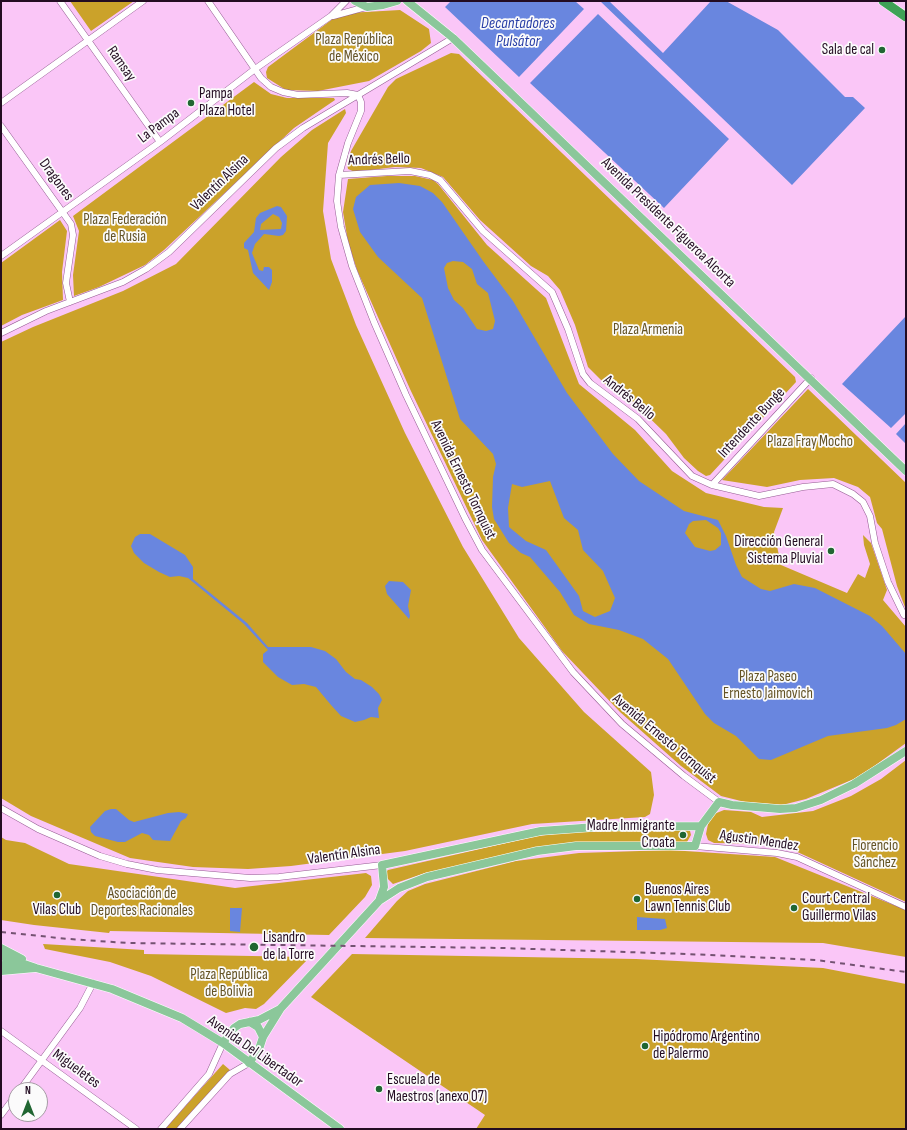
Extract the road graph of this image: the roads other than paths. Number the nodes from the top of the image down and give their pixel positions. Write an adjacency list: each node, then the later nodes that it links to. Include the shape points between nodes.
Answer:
1 (60, 1): 13 (street, Ramsay)
2 (143, 1): 13 (street)
3 (208, 1): 14 (street)
4 (346, 1): 10 (street, La Pampa)
5 (355, 1): 9 (main road)
6 (397, 1): 9 (main road)
7 (407, 1): 12 (main road, Avenida Presidente Figueroa Alcorta)
8 (883, 1): 11 (highway)
9 (367, 7): 10 (street, La Pampa)
10 (331, 16): 14 (street, La Pampa)
11 (906, 17)
12 (453, 38): 15 (street, Valentín Alsina); 24 (main road, Avenida Presidente Figueroa Alcorta)
13 (88, 40): 16 (street); 18 (street, Ramsay)
14 (256, 69): 15 (street, via 266,84 283,92 298,95); 18 (street, La Pampa)
15 (358, 94): 19 (street, Avenida Ernesto Tornquist, via 361,102 360,111); 22 (street, Valentín Alsina, via 276,148 169,252 146,270 123,282)
16 (1, 103)
17 (1, 126): 20 (street, Dragones)
18 (160, 142): 20 (street, La Pampa)
19 (339, 175): 26 (street, Andrés Bello, via 410,171 440,180 483,231 552,292 583,374 590,383 638,419 692,476); 29 (street, Avenida Ernesto Tornquist, via 338,214 352,266 406,395 482,550 568,666 602,703 633,733)
20 (63, 212): 21 (street, La Pampa); 22 (street, Dragones, via 73,229 66,282)
21 (1, 256)
22 (70, 302): 23 (street, Valentín Alsina)
23 (1, 333)
24 (810, 378): 25 (main road, Avenida Presidente Figueroa Alcorta); 26 (street, Intendente Bunge)
25 (906, 471)
26 (712, 485): 27 (street, Andrés Bello, via 759,496 833,484 853,494 863,502 870,516 888,582)
27 (904, 615)
28 (906, 751): 29 (main road, via 854,784 821,800 796,808 780,809)
29 (719, 802): 31 (main road)
30 (1, 808): 33 (street, Valentín Alsina, via 38,829 94,854 157,870 250,878)
31 (702, 826): 32 (main road); 33 (main road, Valentín Alsina, via 547,830)
32 (695, 846): 35 (main road, via 576,846 545,850 444,872); 37 (street, Agustin Mendez, via 797,857)
33 (382, 865): 34 (main road)
34 (384, 880): 35 (main road, via 389,887); 36 (main road, via 384,892)
35 (399, 888): 36 (main road)
36 (379, 901): 44 (main road)
37 (906, 906)
38 (1, 948): 41 (main road, Avenida Del Libertador)
39 (1, 956): 41 (main road, Avenida Del Libertador)
40 (1, 965): 41 (main road, Avenida Del Libertador)
41 (36, 968): 42 (main road, Avenida Del Libertador); 43 (main road, Avenida Del Libertador)
42 (1, 971)
43 (93, 983): 48 (main road, Avenida Del Libertador, via 164,1009); 49 (street, via 80,1008)
44 (281, 1008): 45 (main road); 47 (main road)
45 (250, 1022): 47 (main road, via 258,1027); 48 (main road, via 234,1028)
46 (1, 1031): 49 (street, Migueletes)
47 (263, 1037): 50 (main road, via 259,1049)
48 (223, 1043): 50 (main road, Avenida Del Libertador); 56 (street, via 209,1074)
49 (42, 1060): 51 (street); 55 (street, Migueletes)
50 (248, 1063): 54 (main road, Avenida Del Libertador); 57 (street, via 230,1074)
51 (26, 1082)
52 (8, 1106): 53 (street)
53 (1, 1115)
54 (329, 1126): 58 (main road, Avenida Del Libertador)
55 (136, 1129)
56 (161, 1129)
57 (180, 1129)
58 (340, 1129)

